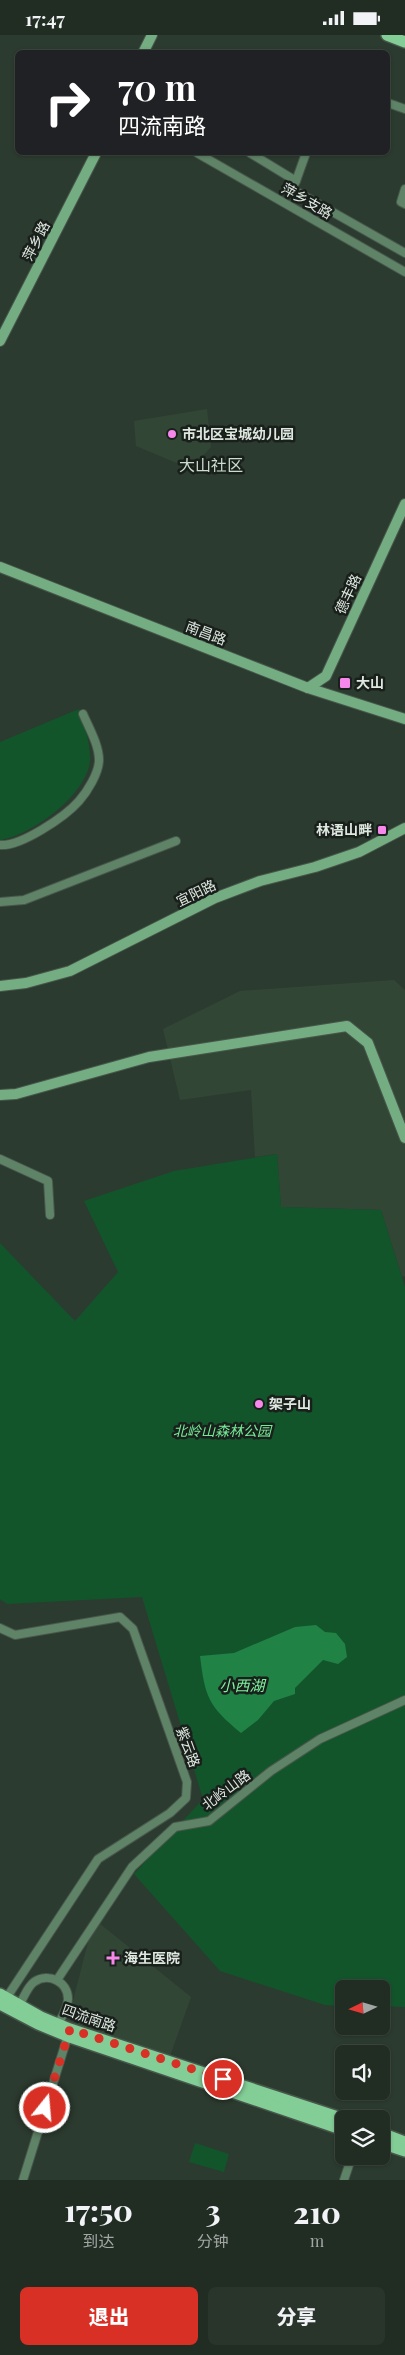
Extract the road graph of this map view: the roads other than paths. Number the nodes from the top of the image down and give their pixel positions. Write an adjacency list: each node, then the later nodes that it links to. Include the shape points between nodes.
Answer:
1 (152, 35): 4 (street)
2 (387, 35): 3 (main road)
3 (405, 41)
4 (144, 50)
5 (390, 104): 6 (street)
6 (405, 109)
7 (95, 155): 20 (street, 萍乡路)
8 (201, 155): 16 (street, 萍乡支路)
9 (253, 155): 11 (street)
10 (305, 155): 11 (street)
11 (296, 181): 14 (street, via 292,189)
12 (405, 189): 13 (street, via 400,202)
13 (405, 204)
14 (318, 205): 15 (street); 16 (street)
15 (327, 210): 17 (street); 18 (street)
16 (314, 219): 17 (street, 萍乡支路)
17 (322, 224): 19 (street, 萍乡支路)
18 (405, 253)
19 (405, 272)
20 (0, 341)
21 (405, 504): 23 (street, 德丰路, via 326,676)
22 (0, 567): 23 (street, 南昌路)
23 (308, 688): 25 (street, 南昌路)
24 (83, 714): 28 (street, via 97,748 99,762 79,801 53,823 16,843)
25 (405, 719)
26 (405, 828): 30 (street, 宜阳路, via 359,852 260,881 215,898 70,971 26,983)
27 (176, 841): 29 (street, via 24,900)
28 (0, 845)
29 (0, 902)
30 (0, 986)
31 (0, 1095): 32 (street, via 16,1094 149,1057 347,1025 368,1043)
32 (405, 1138)
33 (0, 1159): 34 (street, via 48,1181)
34 (50, 1215)
35 (0, 1628): 38 (street, 紫云路, via 14,1635 120,1617 133,1629 188,1782 186,1798 170,1813 98,1859)
36 (405, 1700): 37 (street, 北岭山路, via 320,1739 272,1771 209,1821 175,1827 132,1867)
37 (57, 1980): 39 (street, via 44,1978 35,1981); 40 (street, via 64,1985 68,2000)
38 (3, 2000): 39 (main road, 四流南路); 41 (main road, 四流南路, via 38,2024)
39 (19, 2005): 40 (main road, 四流南路)
40 (58, 2024): 41 (main road, 四流南路)
41 (69, 2032): 42 (main road, 四流南路); 43 (main road, 四流南路); 49 (street)
42 (335, 2116)
43 (335, 2127)
44 (390, 2136): 45 (main road)
45 (405, 2142)
46 (390, 2146): 47 (main road)
47 (405, 2151)
48 (349, 2165): 50 (street)
49 (23, 2180)
50 (344, 2180)

